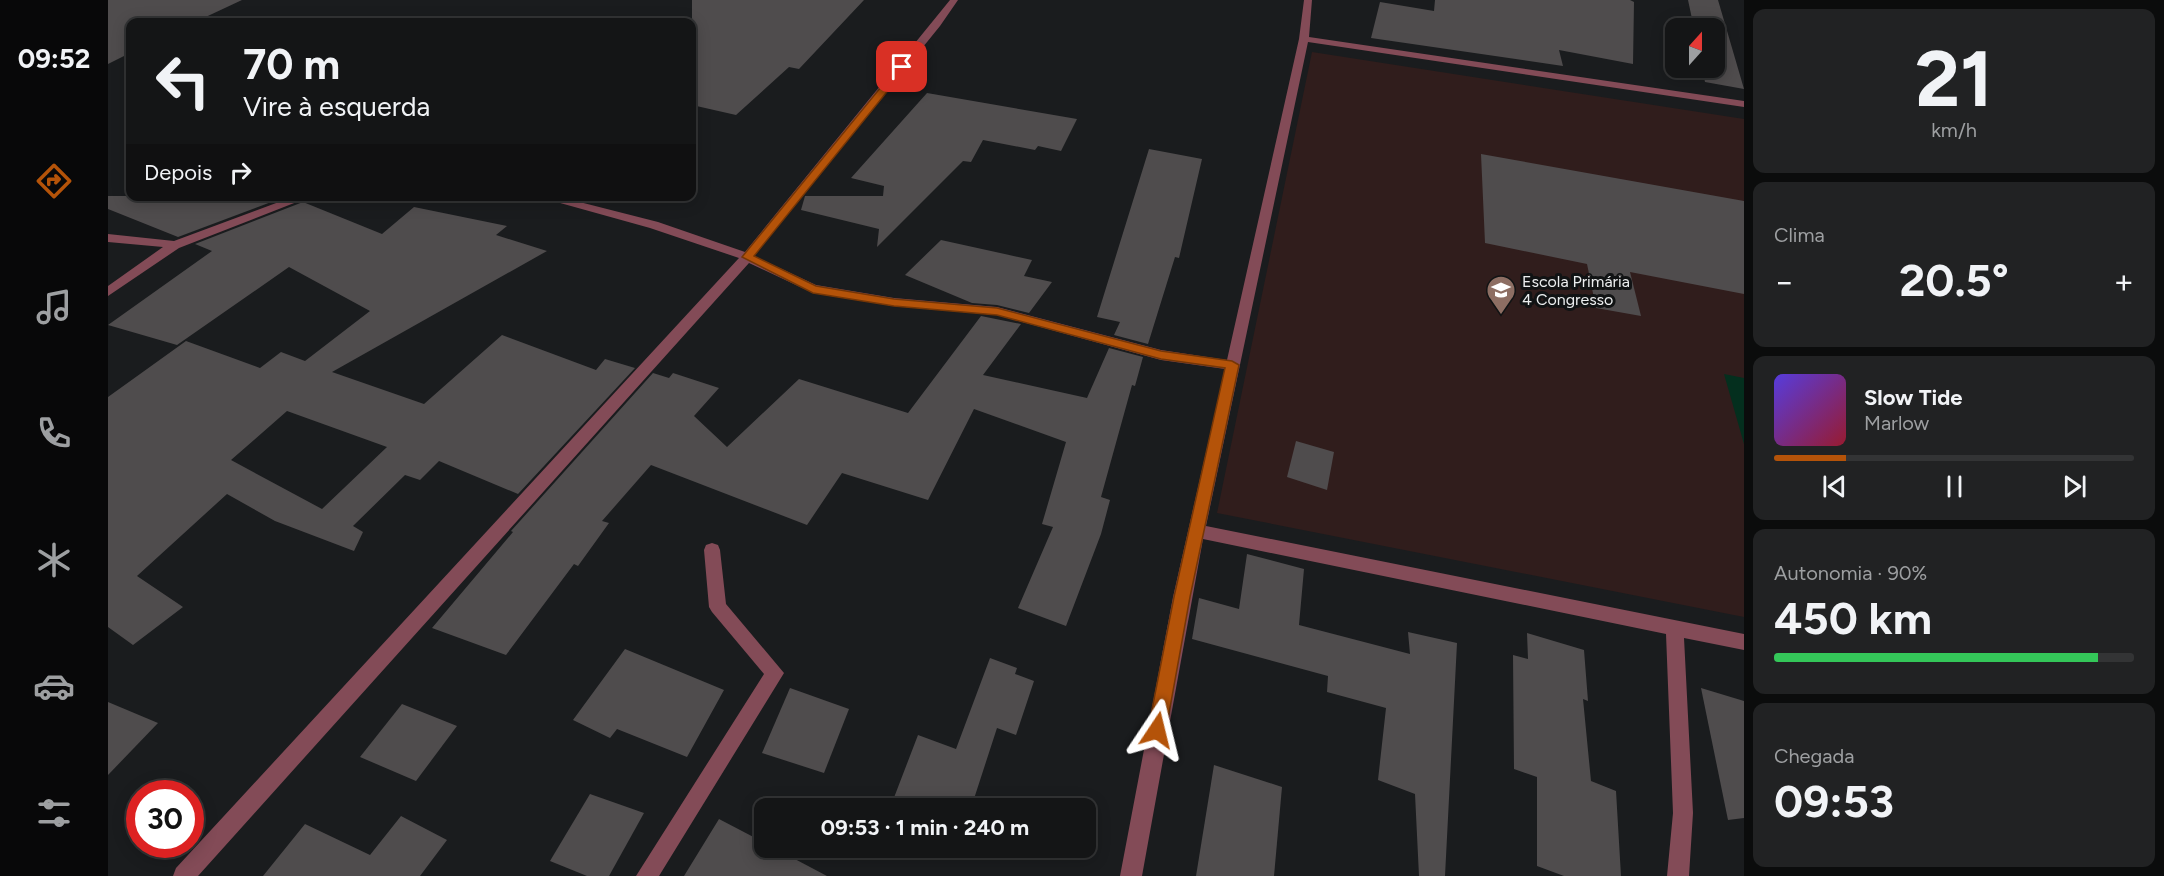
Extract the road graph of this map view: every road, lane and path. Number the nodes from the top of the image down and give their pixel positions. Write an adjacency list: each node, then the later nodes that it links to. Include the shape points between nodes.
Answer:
1 (954, 0): 9 (street)
2 (1308, 0): 3 (street)
3 (1304, 39): 4 (street); 11 (street)
4 (1744, 104)
5 (293, 201): 8 (street)
6 (560, 201): 9 (street, via 654,225)
7 (108, 238): 8 (street)
8 (175, 245): 10 (street)
9 (747, 257): 11 (street, via 813,289 894,302 997,311 1161,355); 16 (street)
10 (108, 292)
11 (1232, 365): 12 (street)
12 (1196, 531): 14 (street); 18 (street)
13 (712, 550): 17 (street, via 718,607 775,673)
14 (1675, 629): 15 (street); 19 (street, via 1683,813)
15 (1744, 642)
16 (184, 876)
17 (647, 876)
18 (1131, 876)
19 (1678, 876)

